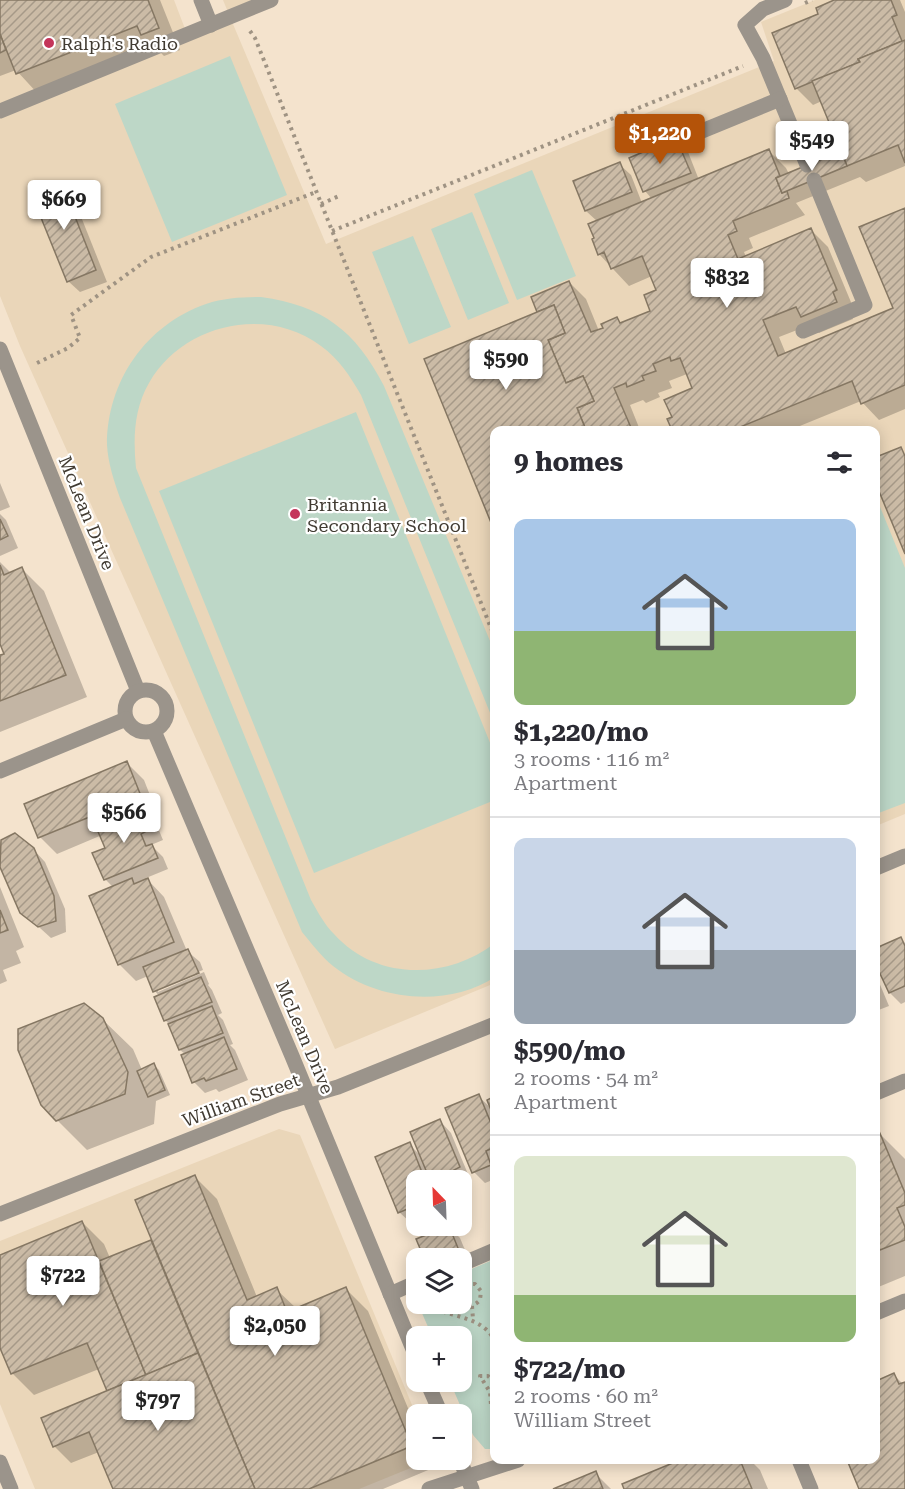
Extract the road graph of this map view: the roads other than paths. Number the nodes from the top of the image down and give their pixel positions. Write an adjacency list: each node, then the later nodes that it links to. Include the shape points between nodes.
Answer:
1 (201, 0): 4 (street)
2 (272, 0): 4 (street)
3 (785, 0): 5 (street, via 763,9 745,26)
4 (211, 25): 6 (street)
5 (780, 99): 7 (street); 8 (street)
6 (0, 111)
7 (702, 131)
8 (807, 165)
9 (814, 180): 10 (street, via 865,305)
10 (803, 331)
11 (0, 349): 12 (street, McLean Drive)
12 (138, 691): 13 (street, via 126,702); 14 (street, via 154,691 166,703 166,719)
13 (126, 719): 14 (street, via 138,731); 15 (street)
14 (154, 731): 21 (street, McLean Drive)
15 (0, 771)
16 (905, 856): 17 (street)
17 (880, 866)
18 (490, 1026): 21 (street, William Street)
19 (905, 1081): 20 (street)
20 (880, 1091)
21 (308, 1096): 22 (street, William Street); 26 (street, McLean Drive)
22 (0, 1214)
23 (490, 1252): 24 (street)
24 (472, 1260)
25 (406, 1287): 26 (street)
26 (390, 1294): 29 (street, McLean Drive)
27 (905, 1301): 28 (street)
28 (880, 1311)
29 (406, 1333)
30 (0, 1462): 34 (street)
31 (510, 1464): 33 (street)
32 (801, 1464): 36 (street)
33 (470, 1483): 35 (street)
34 (10, 1489)
35 (429, 1489)
36 (811, 1489)

